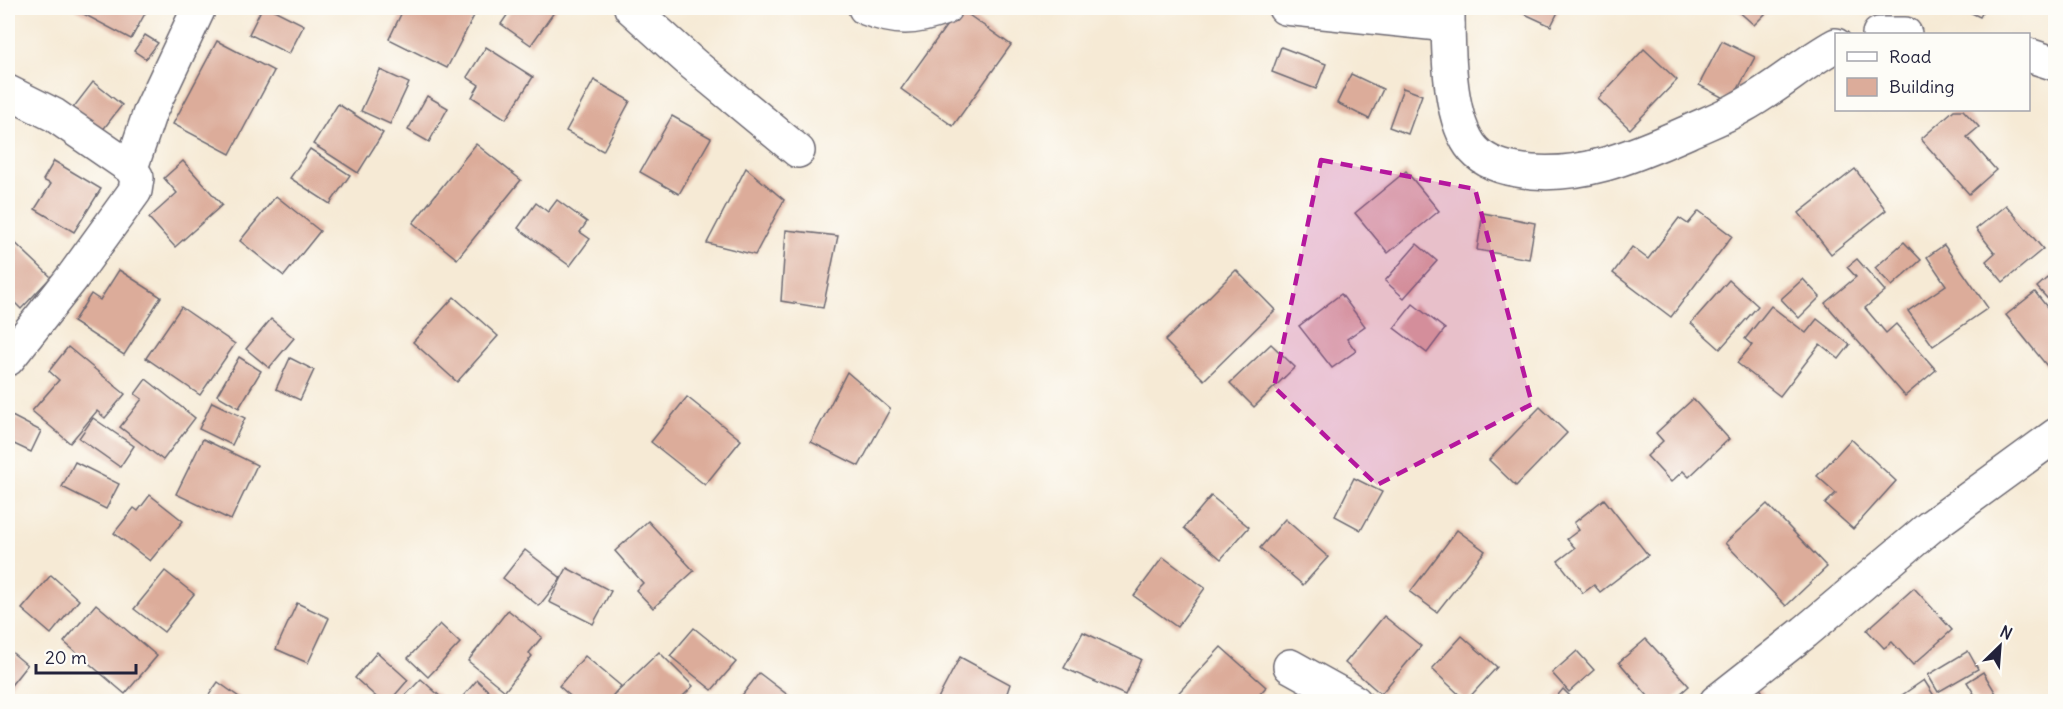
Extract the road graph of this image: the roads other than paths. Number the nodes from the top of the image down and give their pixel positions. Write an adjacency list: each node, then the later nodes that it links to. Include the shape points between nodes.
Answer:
1 (199, 8): 12 (street, via 150,112)
2 (631, 8): 11 (street)
3 (865, 8): 4 (street, via 906,18)
4 (945, 8)
5 (1285, 8): 6 (street)
6 (1448, 16): 7 (street, via 1454,100 1466,137 1482,157 1494,164 1531,172 1576,171 1648,150 1740,108)
7 (1835, 46)
8 (2030, 56): 9 (street)
9 (2055, 64)
10 (8, 92): 12 (street, via 54,116)
11 (798, 151)
12 (131, 168): 13 (street, via 137,178 135,190)
13 (8, 359)
14 (2055, 435): 17 (street, via 1930,527)
15 (1290, 666): 16 (street)
16 (1355, 702)
17 (1716, 702)

